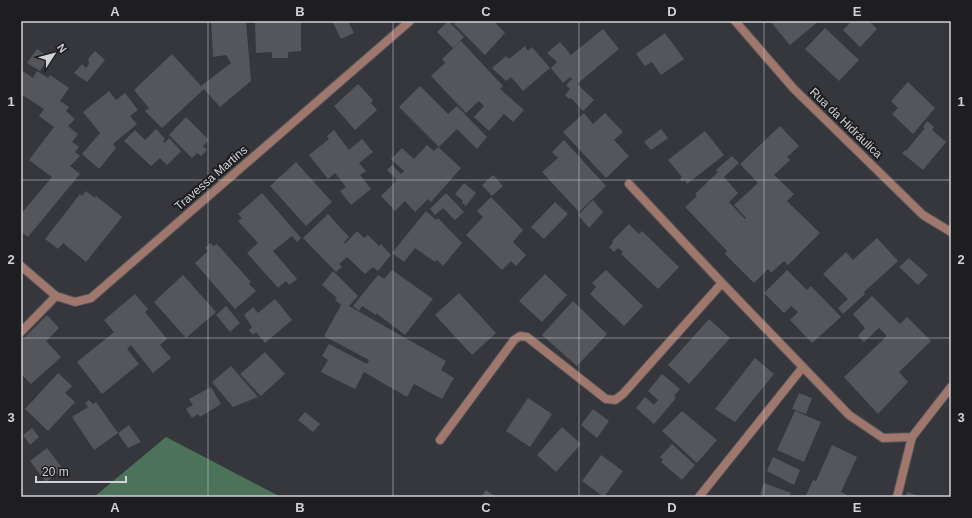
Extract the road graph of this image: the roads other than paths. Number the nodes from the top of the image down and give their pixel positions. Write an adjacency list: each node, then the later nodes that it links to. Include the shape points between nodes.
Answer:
1 (410, 21): 7 (street, Travessa Martins, via 91,298 75,302)
2 (735, 21): 4 (street, Rua da Hidráulica, via 794,89 917,210)
3 (629, 184): 6 (street)
4 (951, 232)
5 (21, 266): 7 (street, Travessa Martins)
6 (722, 283): 9 (street); 12 (street, via 615,400 606,399 527,338 520,336 514,340)
7 (56, 296): 8 (street)
8 (21, 332)
9 (803, 367): 11 (street, via 849,415 883,438); 13 (street)
10 (951, 387): 11 (street)
11 (912, 437): 14 (street)
12 (440, 440)
13 (699, 497)
14 (897, 497)

